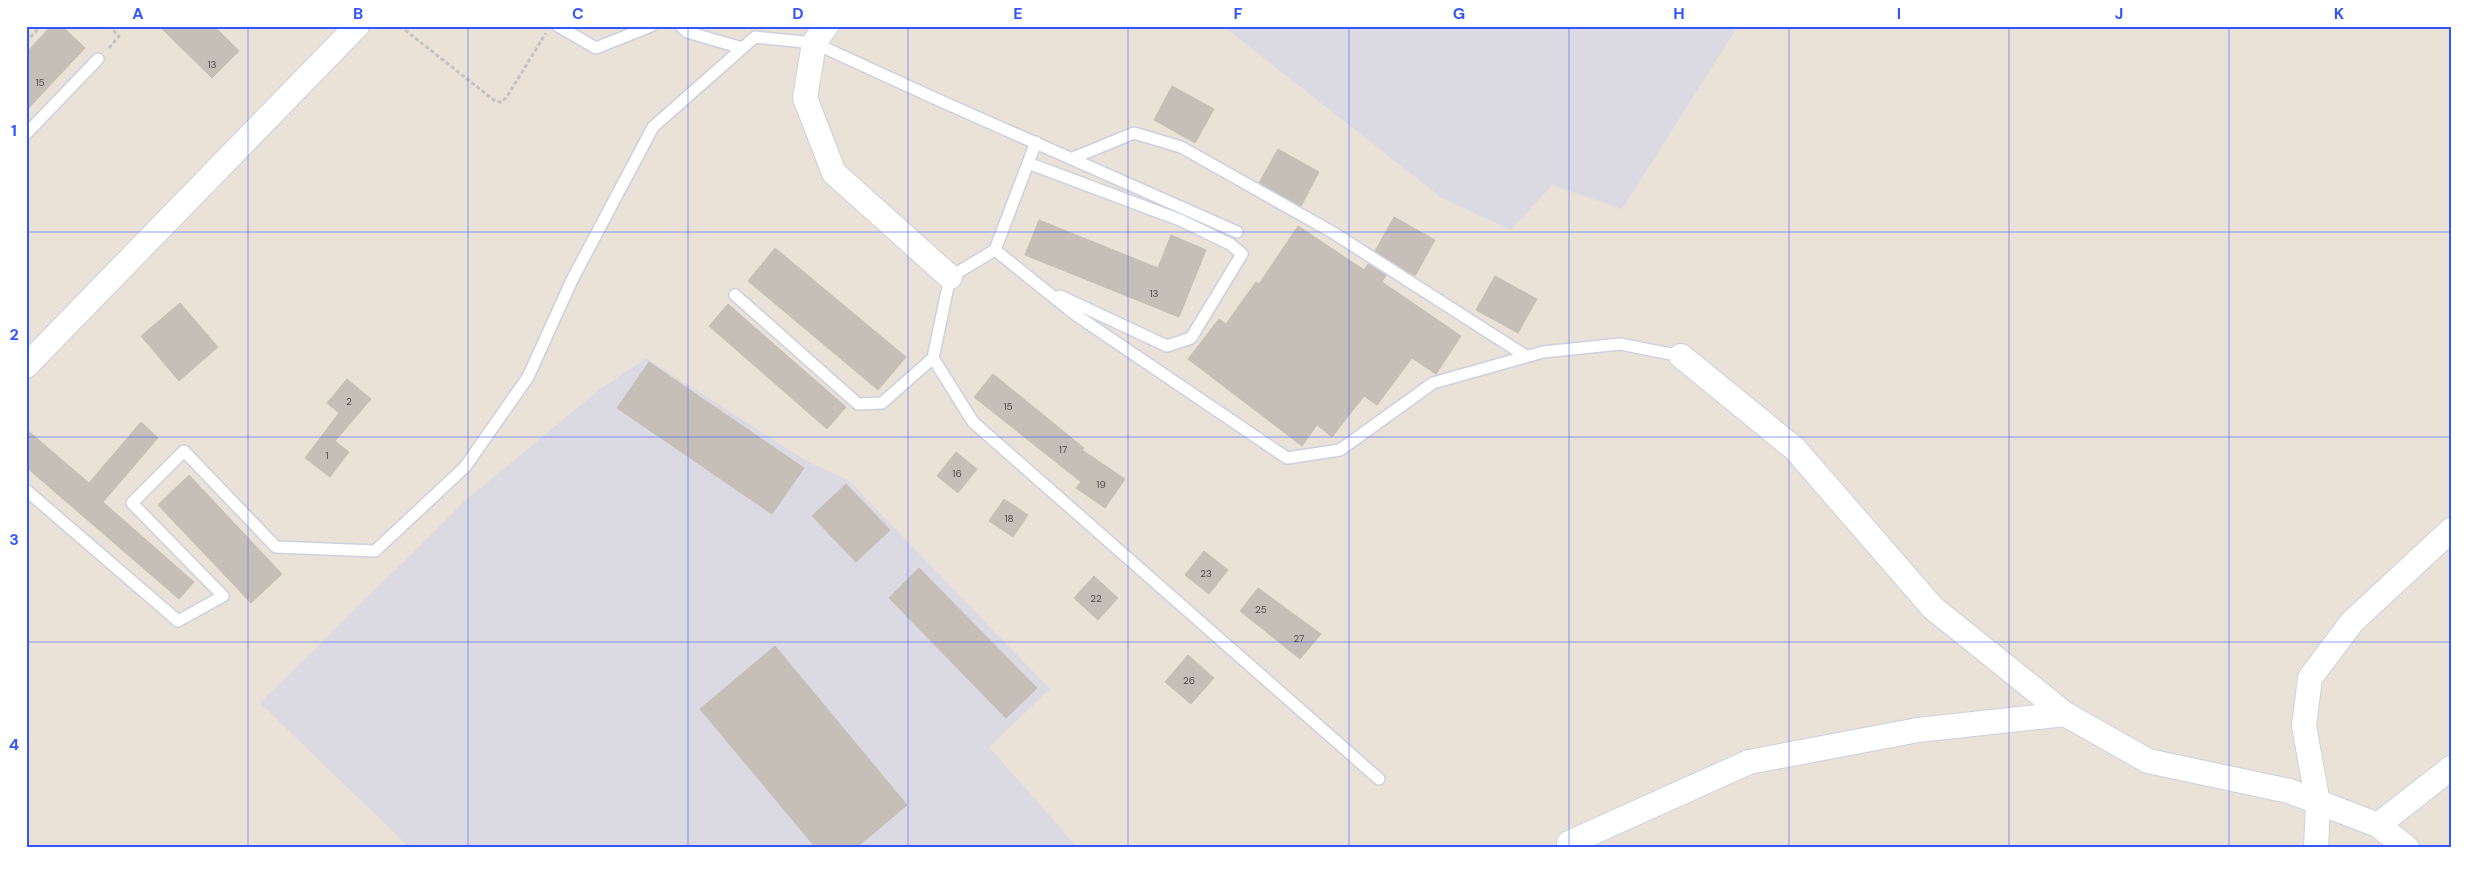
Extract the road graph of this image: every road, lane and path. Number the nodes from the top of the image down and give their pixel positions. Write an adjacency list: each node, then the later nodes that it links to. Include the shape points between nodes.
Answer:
1 (41, 26): 10 (path)
2 (109, 26): 12 (path, via 120,36)
3 (357, 26): 25 (street)
4 (400, 26): 5 (path, via 495,101 501,102)
5 (550, 26)
6 (558, 26): 7 (lane, via 596,48)
7 (651, 26)
8 (681, 26): 11 (lane, via 687,32)
9 (820, 35): 11 (lane, via 755,37); 14 (lane, via 934,98); 19 (street, via 805,98 834,173)
10 (26, 42)
11 (742, 48): 26 (lane, via 653,127 572,280 528,377 465,467 374,552 276,547 184,451 132,503 223,596 178,621)
12 (98, 59): 13 (lane)
13 (26, 134)
14 (1036, 142): 15 (lane); 16 (lane)
15 (1073, 158): 17 (lane); 22 (lane, via 1134,133 1181,147 1332,232)
16 (1028, 163): 18 (lane); 20 (lane, via 1180,220 1230,244 1242,254 1191,338 1167,346)
17 (1237, 232)
18 (995, 250): 19 (lane); 20 (lane)
19 (950, 277): 24 (lane)
20 (1042, 288): 22 (lane, via 1076,315 1287,458 1340,450 1433,383)
21 (736, 295): 24 (lane, via 858,404 882,403)
22 (1526, 356): 23 (lane, via 1620,344)
23 (1681, 356): 28 (street, via 1795,449 1933,608)
24 (933, 358): 30 (lane, via 973,422)
25 (26, 366)
26 (26, 490)
27 (2451, 530): 31 (street, via 2352,622 2310,678 2304,726)
28 (2065, 714): 31 (street, via 2148,761 2289,791); 33 (street, via 1918,730 1749,762 1569,843)
29 (2451, 768): 32 (street)
30 (1380, 779)
31 (2318, 802): 32 (street); 34 (street)
32 (2378, 826): 35 (street)
33 (1569, 848)
34 (2316, 848)
35 (2407, 848)

